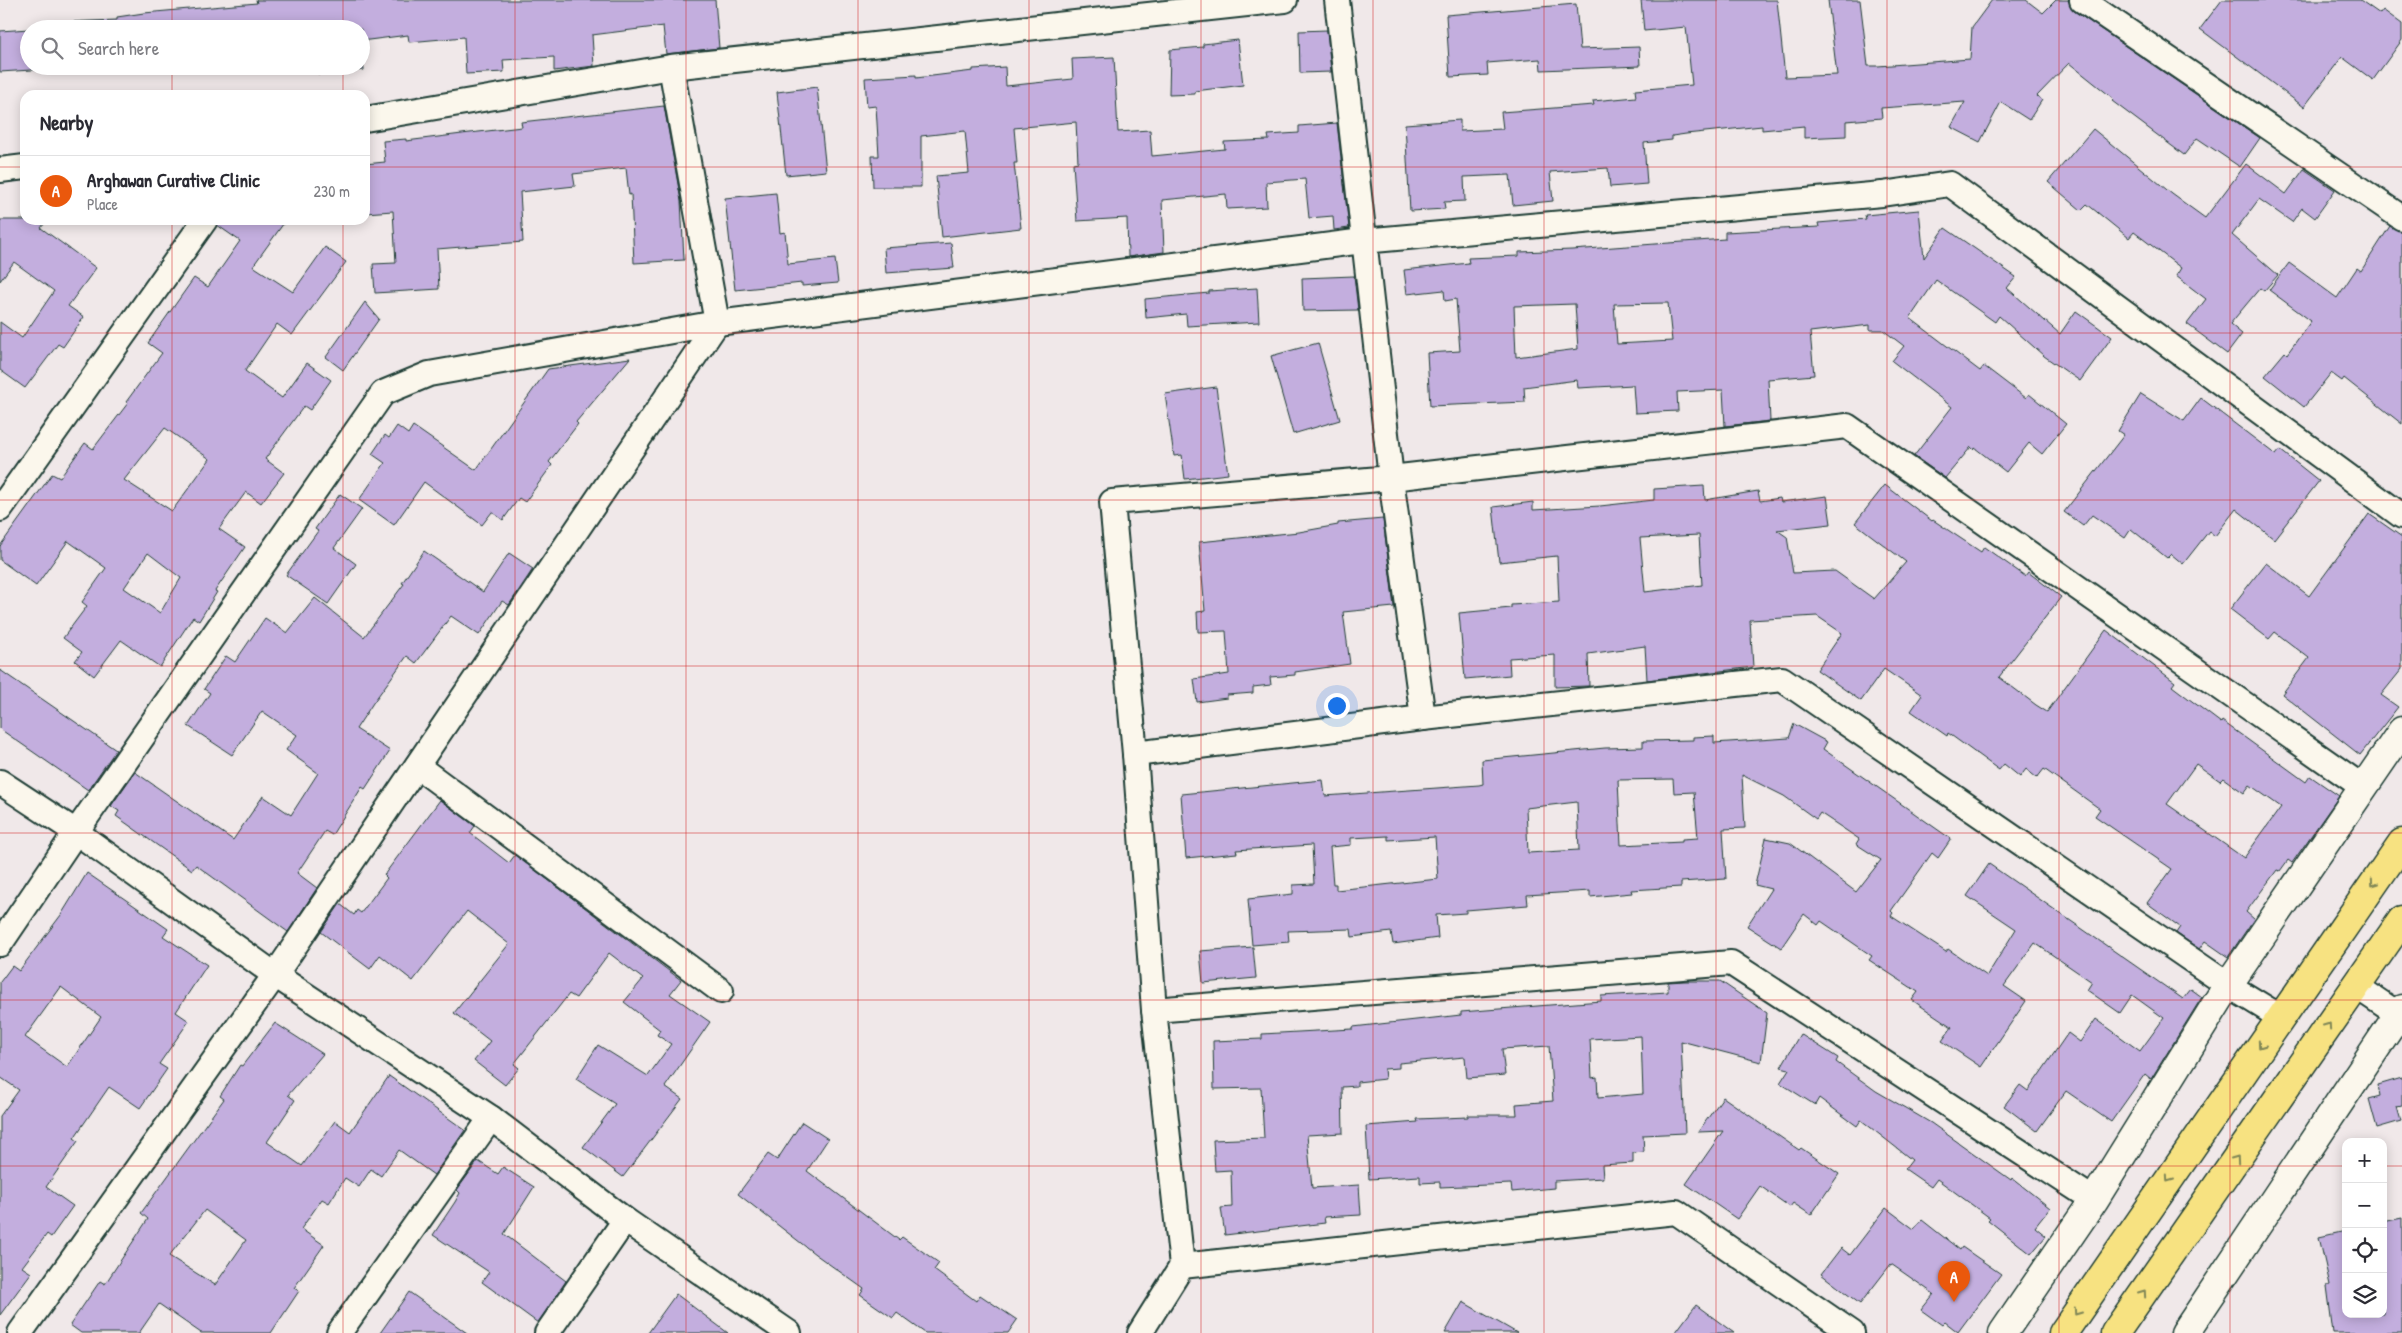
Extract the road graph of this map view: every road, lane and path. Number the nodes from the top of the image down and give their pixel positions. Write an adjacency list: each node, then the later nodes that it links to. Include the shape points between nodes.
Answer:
1 (1285, 0): 4 (street)
2 (1337, 0): 10 (street)
3 (2082, 0): 8 (street)
4 (671, 67): 5 (street); 11 (street)
5 (370, 118)
6 (20, 167): 7 (street)
7 (0, 170)
8 (2402, 218)
9 (201, 225): 13 (street)
10 (1363, 241): 11 (street); 12 (street); 14 (street, via 1882,194 1950,184)
11 (717, 323): 18 (street); 21 (street, via 429,374 383,393)
12 (1391, 478): 15 (street); 17 (street, via 1112,502); 20 (street, via 1847,426)
13 (0, 509)
14 (2402, 516)
15 (1423, 718): 17 (street); 26 (street, via 1782,679)
16 (2402, 731): 20 (street)
17 (1135, 754): 29 (street)
18 (417, 766): 25 (street); 28 (street)
19 (0, 782): 21 (street)
20 (2364, 788): 26 (street)
21 (76, 832): 24 (street); 25 (street)
22 (2402, 843): 31 (main road, one-way to 31)
23 (2402, 920): 27 (main road)
24 (0, 944)
25 (275, 975): 32 (street); 36 (street)
26 (2228, 985): 31 (street); 33 (street)
27 (2356, 986): 30 (street); 44 (main road, one-way to 27)
28 (721, 991)
29 (1154, 1010): 33 (street, via 1731,964); 35 (street)
30 (2401, 1014): 45 (street)
31 (2280, 1017): 43 (main road, one-way to 43)
32 (491, 1118): 34 (street); 37 (street)
33 (2094, 1200): 42 (street)
34 (625, 1220): 38 (street); 39 (street)
35 (1182, 1266): 40 (street); 41 (street, via 1676,1212)
36 (20, 1333)
37 (339, 1333)
38 (547, 1333)
39 (789, 1333)
40 (1140, 1333)
41 (1852, 1333)
42 (2003, 1333)
43 (2063, 1333)
44 (2115, 1333)
45 (2185, 1333)

